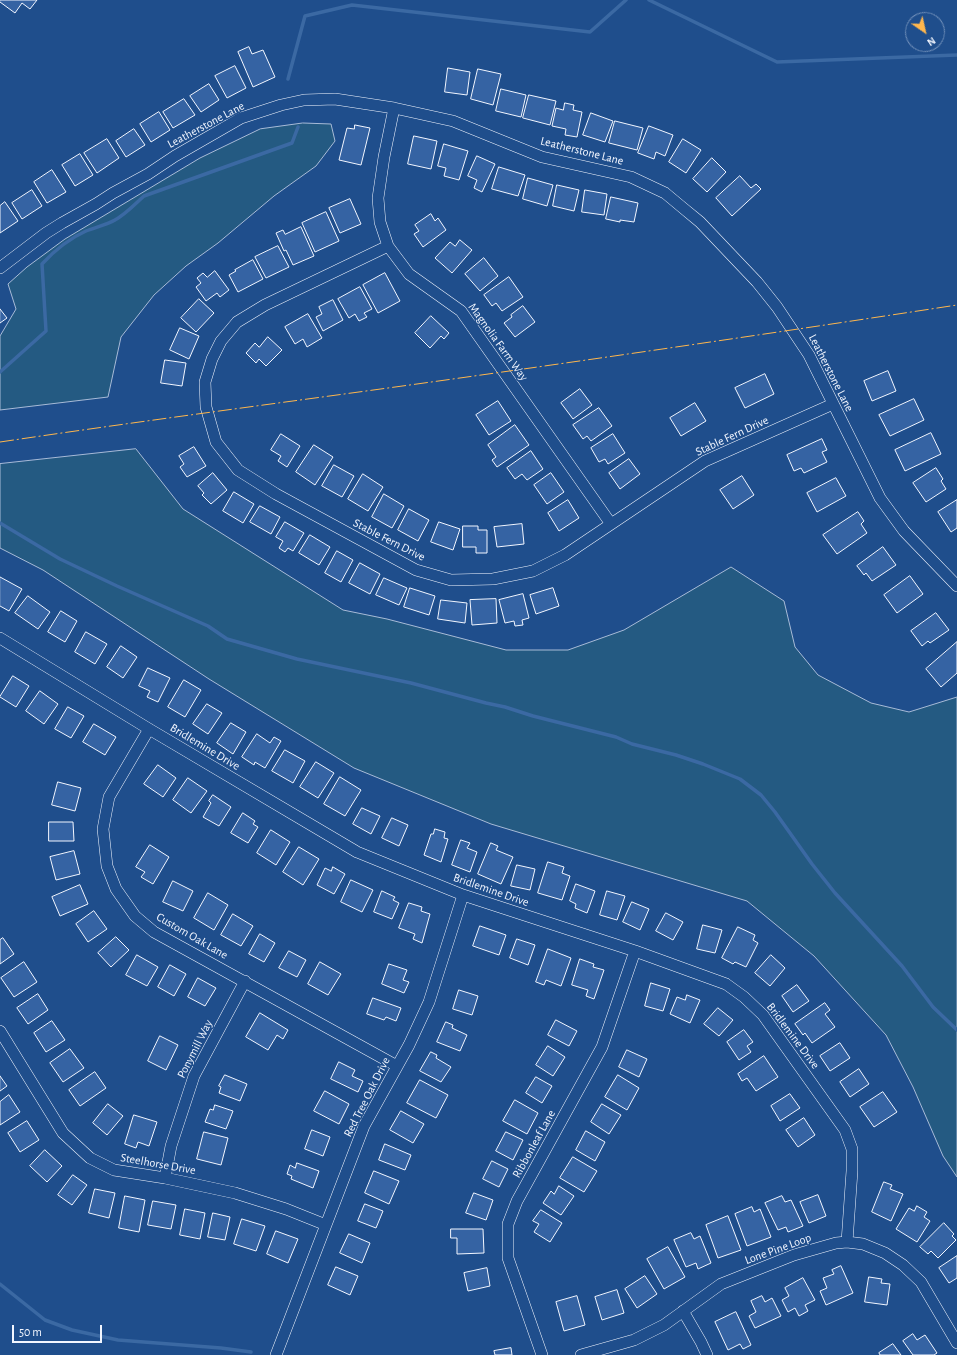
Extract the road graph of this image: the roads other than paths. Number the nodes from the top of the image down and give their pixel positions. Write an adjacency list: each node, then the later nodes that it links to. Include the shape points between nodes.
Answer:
1 (394, 108): 2 (street, Magnolia Farm Way, via 378,198 380,222); 3 (street, Leatherstone Lane, via 335,99 304,100 241,118 62,223); 4 (street, Leatherstone Lane, via 453,121 542,156 630,177 665,192 700,222 777,307 809,354)
2 (388, 246): 5 (street, Magnolia Farm Way, via 409,274 461,311); 5 (street, Stable Fern Drive, via 265,305 238,322 220,341 206,382 206,407 216,442 238,470 276,494 416,570 450,580 493,579 533,571 565,555)
3 (0, 268)
4 (833, 404): 5 (street, Stable Fern Drive, via 705,461); 6 (street, Leatherstone Lane, via 880,498 904,531)
5 (611, 524)
6 (957, 586)
7 (0, 638): 8 (street, Bridlemine Drive)
8 (149, 729): 9 (street, Bridlemine Drive, via 357,852); 11 (street, Custom Oak Lane, via 109,797 103,829 107,866 111,877 116,889 135,916 154,932)
9 (463, 895): 10 (street, Bridlemine Drive); 13 (street, Red Tree Oak Drive, via 429,1002)
10 (635, 951): 16 (street, Bridlemine Drive, via 726,984 763,1015 845,1130 850,1143 852,1171); 20 (street, Ribbonleaf Lane, via 602,1047 517,1201 508,1224 508,1258)
11 (245, 981): 13 (street, Custom Oak Lane); 14 (street, Ponymill Way, via 194,1076 171,1146)
12 (0, 1031): 14 (street, Steelhorse Drive, via 63,1133 75,1145 90,1158 114,1170)
13 (397, 1066): 15 (street, Red Tree Oak Drive, via 364,1126)
14 (165, 1178): 15 (street, Steelhorse Drive, via 235,1193 286,1209)
15 (326, 1226): 19 (street, Red Tree Oak Drive)
16 (847, 1242): 17 (street, Lone Pine Loop, via 794,1255 721,1284); 18 (street, Lone Pine Loop, via 863,1244 885,1253 903,1265 920,1282)
17 (683, 1311): 21 (street, Lone Pine Loop, via 664,1325 634,1340); 22 (street)
18 (957, 1343)
19 (276, 1355)
20 (542, 1355)
21 (581, 1355)
22 (707, 1355)

